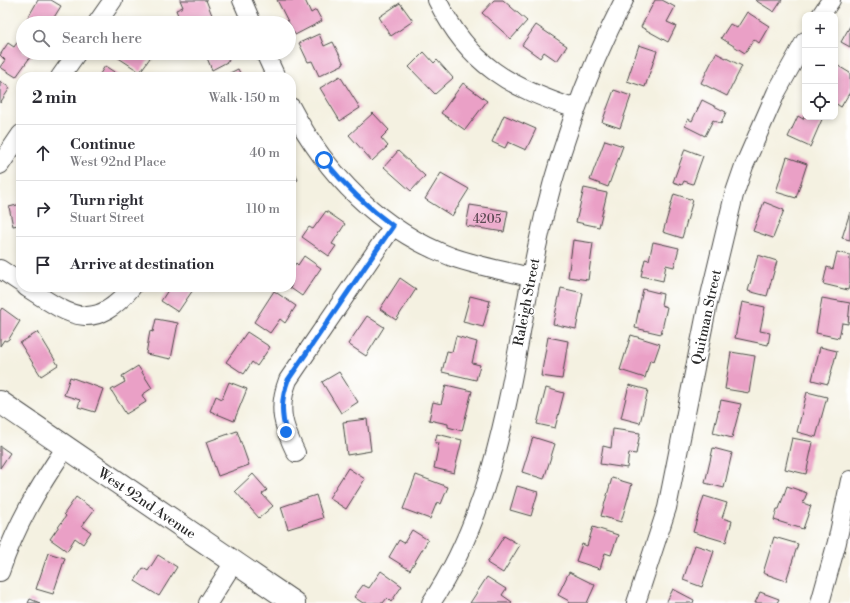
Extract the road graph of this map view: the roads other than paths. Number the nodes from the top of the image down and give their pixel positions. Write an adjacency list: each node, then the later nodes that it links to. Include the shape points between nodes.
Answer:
1 (113, 0): 7 (street)
2 (242, 0): 8 (street)
3 (437, 0): 14 (street, via 458,36 479,60 516,86)
4 (624, 0): 14 (street, Raleigh Street, via 586,80)
5 (831, 0): 6 (street)
6 (823, 12)
7 (102, 16)
8 (249, 16)
9 (802, 47): 33 (street, Quitman Street, via 776,93 734,195 667,508)
10 (72, 60): 12 (street)
11 (268, 60): 13 (street)
12 (64, 72)
13 (274, 72)
14 (576, 109): 20 (street, Raleigh Street, via 555,174)
15 (296, 119): 18 (street, via 347,188 372,212)
16 (16, 141): 17 (street)
17 (0, 165)
18 (393, 226): 20 (street, via 424,245 452,256 489,268); 26 (street, via 288,380 283,393 282,416)
19 (0, 270): 21 (street)
20 (531, 277): 32 (street, Raleigh Street, via 502,426 482,499 460,555)
21 (16, 280)
22 (34, 292): 23 (street, via 64,312 83,316 102,313 119,303)
23 (128, 292)
24 (0, 402): 25 (main road, West 92nd Avenue)
25 (66, 447): 28 (main road, West 92nd Avenue); 29 (street, via 23,516)
26 (296, 453)
27 (850, 480): 34 (street, via 838,542)
28 (234, 562): 30 (street); 31 (main road, West 92nd Avenue)
29 (0, 572)
30 (208, 603)
31 (294, 603)
32 (431, 603)
33 (636, 603)
34 (820, 603)

